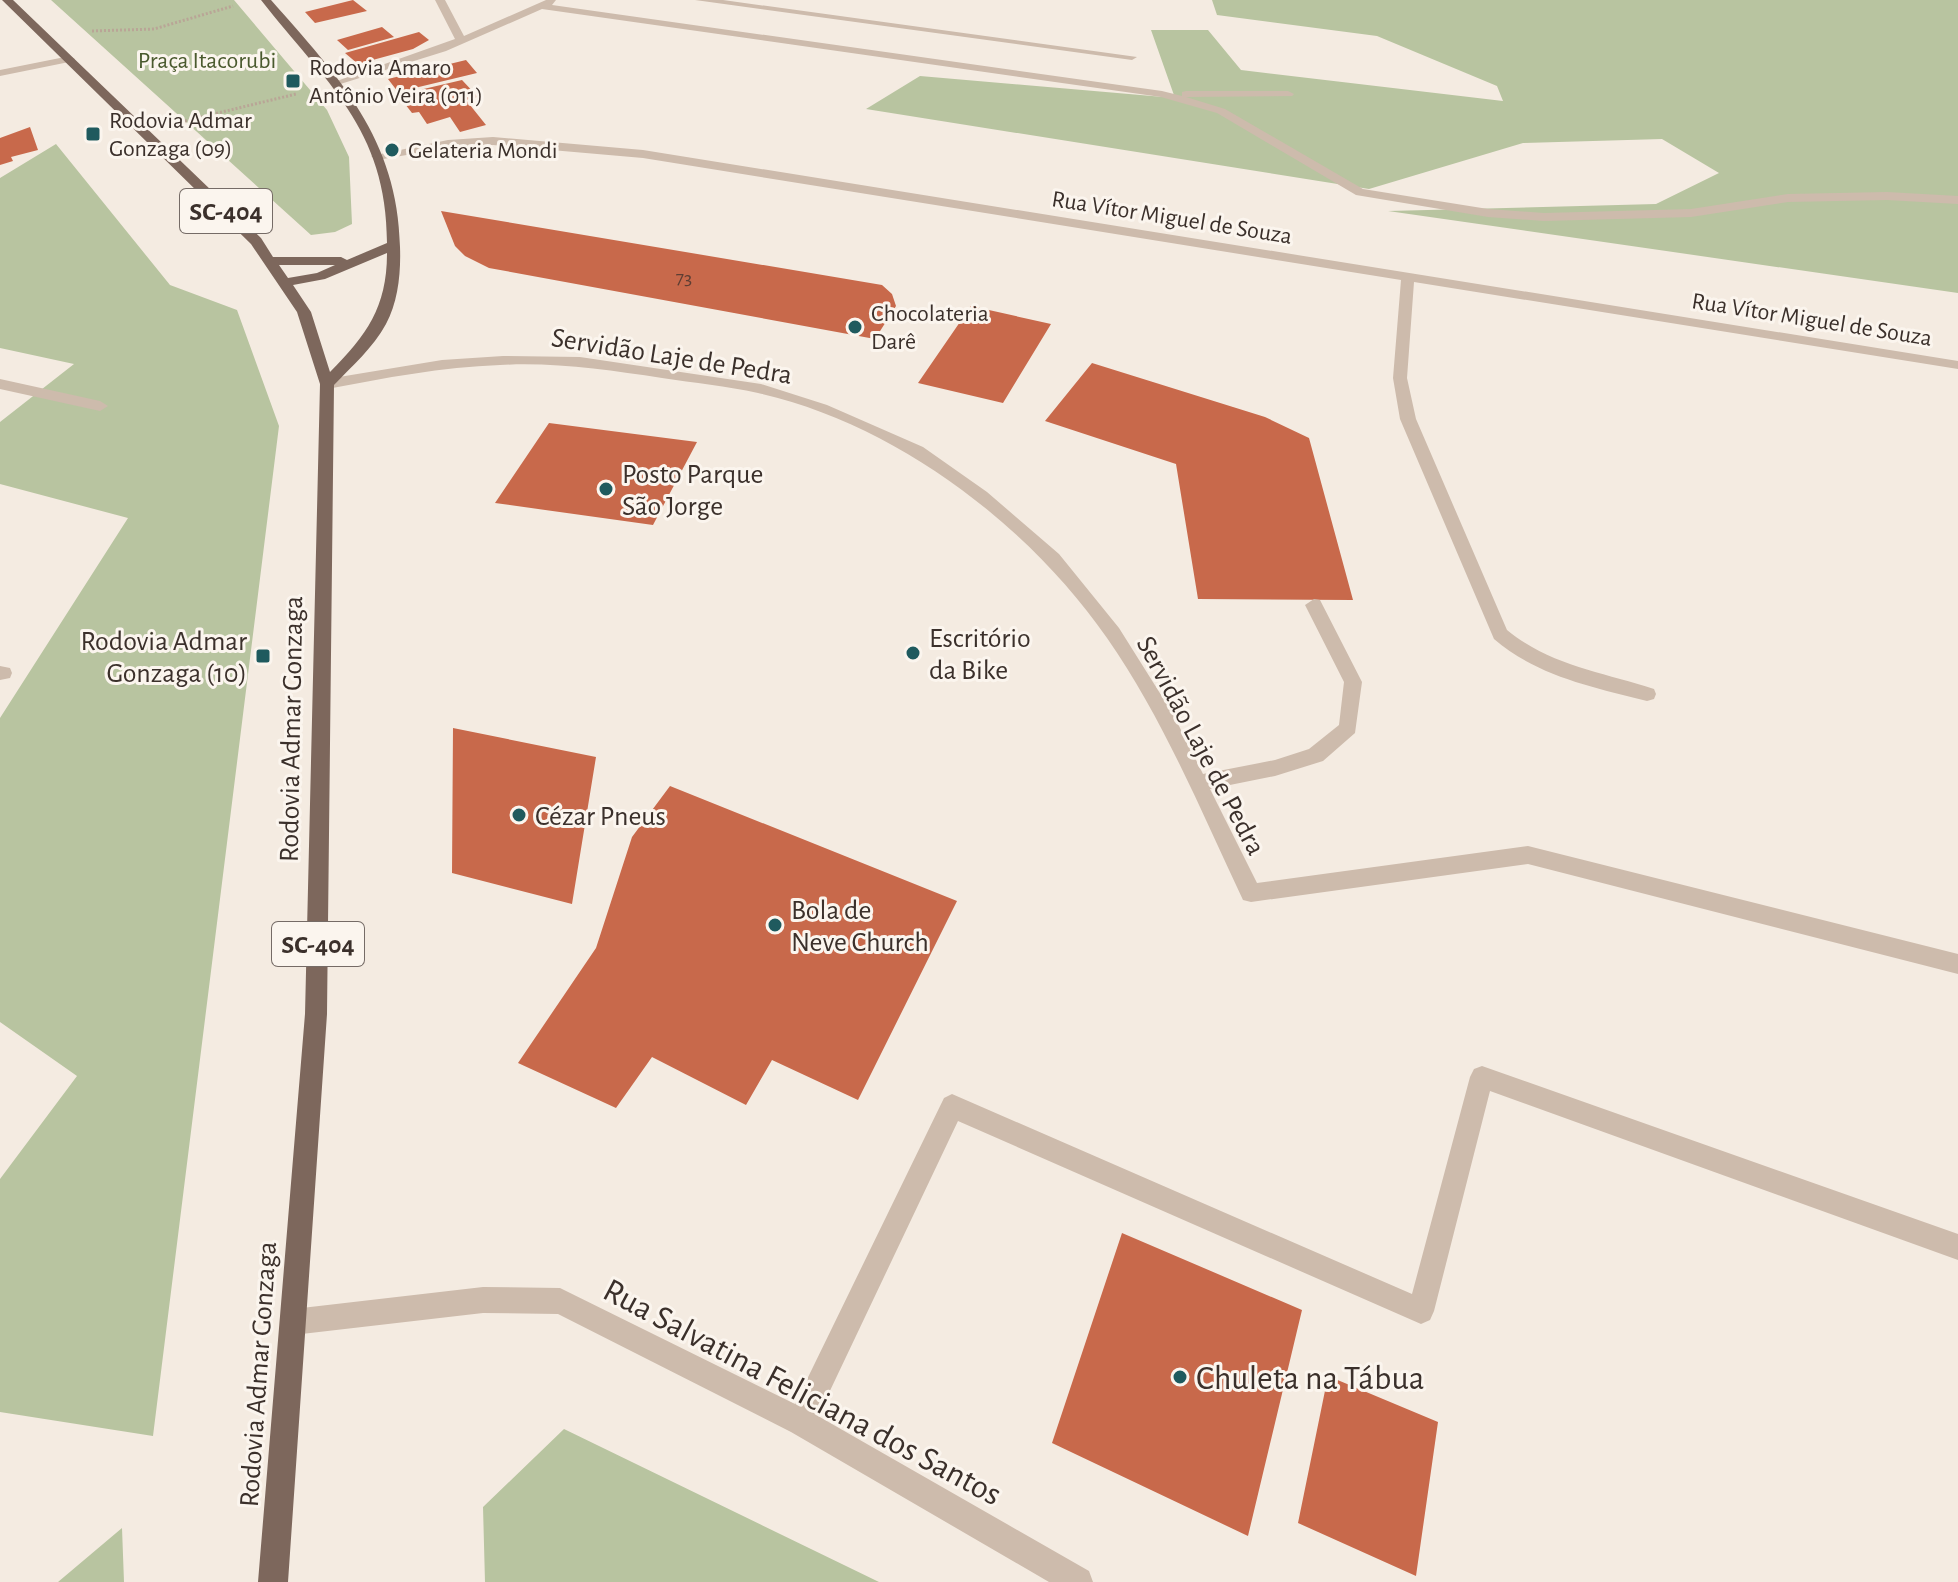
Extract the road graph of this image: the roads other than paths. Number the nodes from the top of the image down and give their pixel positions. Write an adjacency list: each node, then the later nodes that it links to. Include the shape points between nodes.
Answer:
1 (7, 0): 9 (main road, Rodovia Admar Gonzaga / SC-404)
2 (266, 0): 11 (main road)
3 (440, 0): 7 (street)
4 (555, 0): 6 (street)
5 (700, 0): 8 (street)
6 (541, 6): 7 (street); 12 (street)
7 (461, 41): 11 (street)
8 (1132, 57)
9 (70, 59): 10 (street); 18 (main road, Rodovia Admar Gonzaga / SC-404)
10 (0, 73)
11 (338, 84): 14 (main road)
12 (1162, 94): 13 (street); 15 (street, via 1221,111 1360,192 1488,213 1691,213 1802,198)
13 (1288, 94)
14 (377, 156): 16 (main road, via 392,211); 19 (street, Rua Vítor Miguel de Souza, via 493,141 643,154)
15 (1958, 200)
16 (394, 245): 17 (main road); 23 (main road, via 383,315)
17 (369, 259): 18 (main road); 20 (main road)
18 (271, 261): 20 (main road, Rodovia Admar Gonzaga / SC-404)
19 (1408, 277): 21 (street, Rua Vítor Miguel de Souza); 26 (street, via 1400,378 1408,419 1500,634 1518,652 1545,665)
20 (286, 282): 23 (main road, Rodovia Admar Gonzaga / SC-404, via 304,312)
21 (1958, 365)
22 (0, 384): 24 (street)
23 (327, 384): 27 (street, Servidão Laje de Pedra, via 442,364 580,361 761,389 822,408 917,451 981,496 1053,558 1113,633 1166,719); 30 (main road, Rodovia Admar Gonzaga / SC-404, via 316,1014)
24 (100, 406)
25 (1314, 605): 27 (street, via 1353,682 1348,728 1316,755)
26 (1647, 694)
27 (1197, 783): 28 (street, Servidão Laje de Pedra, via 1251,893 1528,855)
28 (1958, 964)
29 (1958, 1247): 31 (street, via 1482,1077 1421,1311 952,1106)
30 (293, 1322): 31 (street, Rua Salvatina Feliciana dos Santos, via 483,1300 560,1301); 32 (main road, Rodovia Admar Gonzaga / SC-404)
31 (801, 1422): 33 (street, Rua Salvatina Feliciana dos Santos)
32 (273, 1582)
33 (1078, 1582)

